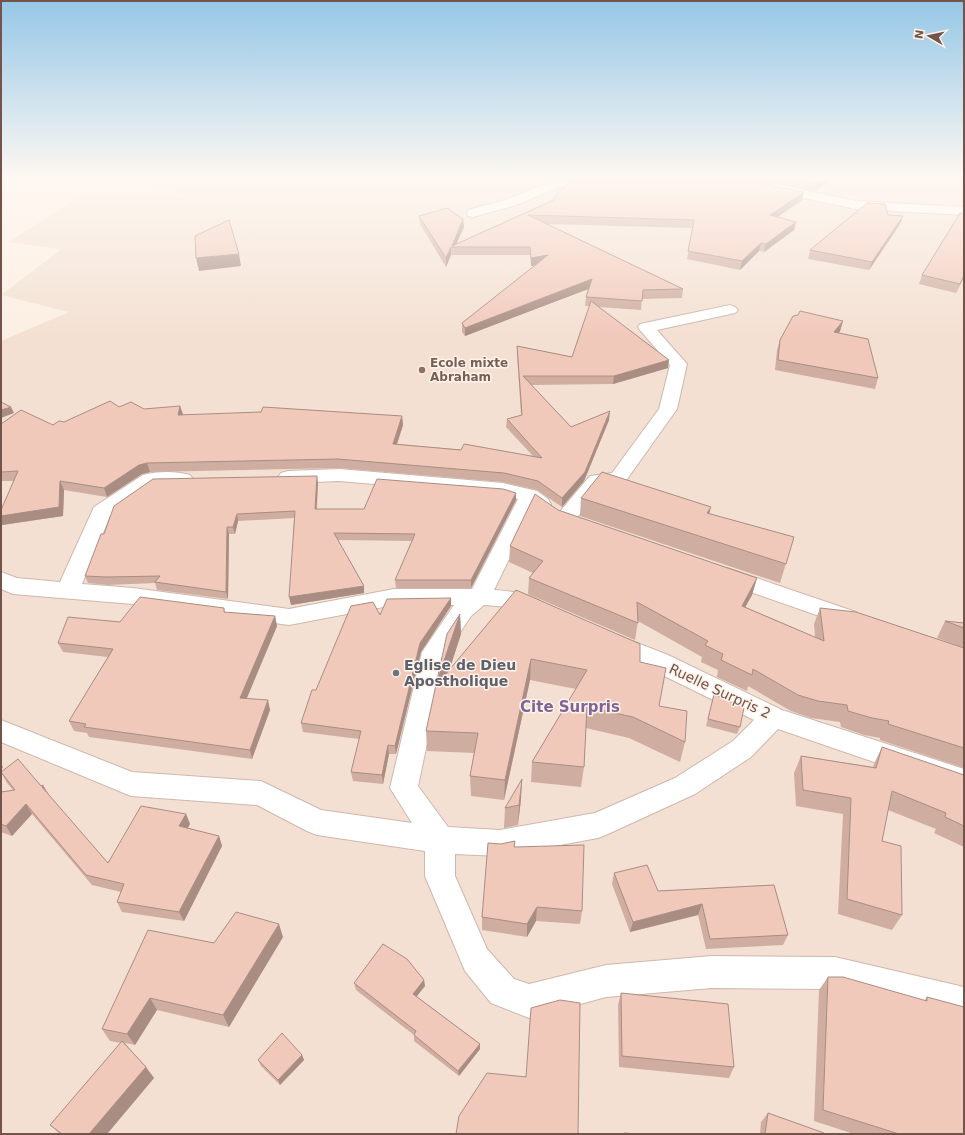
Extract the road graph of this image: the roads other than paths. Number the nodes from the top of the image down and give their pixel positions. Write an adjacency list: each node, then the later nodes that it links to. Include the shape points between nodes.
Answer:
1 (730, 310): 5 (street, via 646,327 679,364 668,409 618,478 597,480)
2 (268, 477): 4 (street, via 339,475 503,489)
3 (198, 478): 9 (street, via 150,480 101,512)
4 (530, 495): 5 (street); 10 (street)
5 (564, 520): 6 (street)
6 (587, 528)
7 (708, 570): 12 (street)
8 (1, 580): 9 (street, via 13,586)
9 (68, 590): 10 (street, via 289,617 394,597)
10 (479, 597): 11 (street, via 513,600); 17 (street, via 463,610 434,652 404,788)
11 (557, 618)
12 (866, 624)
13 (593, 634): 14 (street, Ruelle Surpris 2)
14 (773, 716): 16 (street, Ruelle Surpris 2); 17 (street, via 742,749 685,786 598,825 500,843)
15 (1, 731): 17 (street, via 131,784 261,793 318,822)
16 (964, 781)
17 (440, 840): 18 (street, via 440,876 476,960 503,991 529,1001 606,982 712,972 835,973)
18 (964, 1004)

